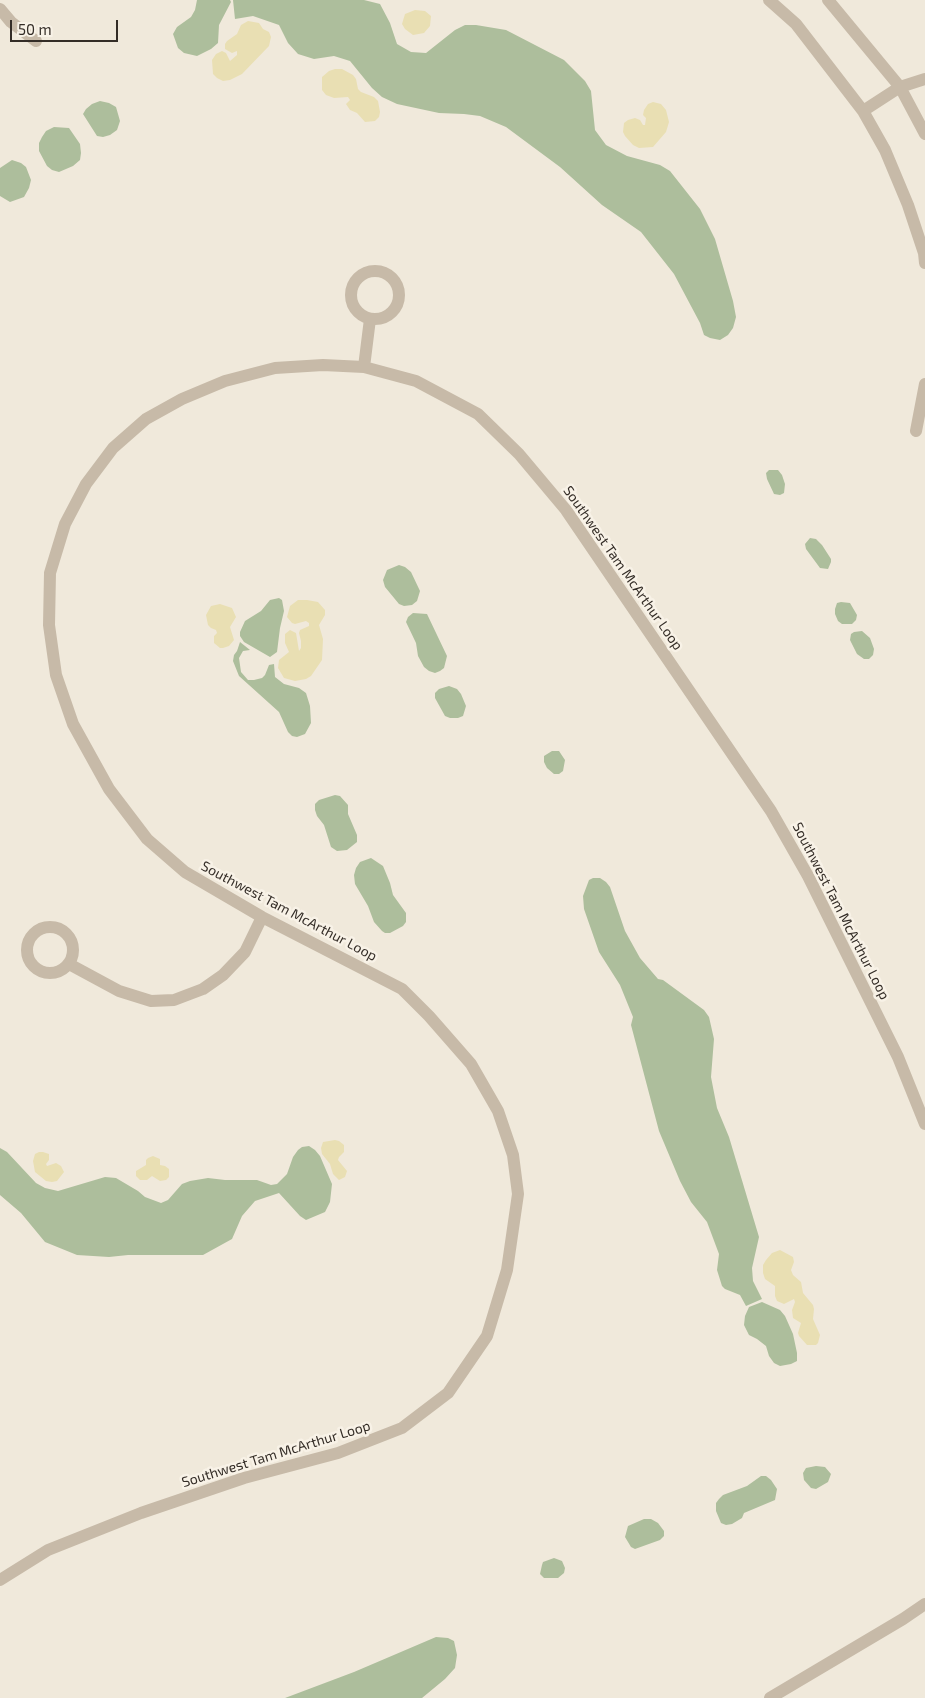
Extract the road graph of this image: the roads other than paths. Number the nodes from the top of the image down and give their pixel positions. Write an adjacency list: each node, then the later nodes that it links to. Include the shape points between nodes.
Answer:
1 (769, 0): 7 (street, via 796,24)
2 (828, 0): 6 (street)
3 (0, 9): 4 (street)
4 (36, 41)
5 (925, 79): 6 (street)
6 (900, 87): 7 (street); 8 (street)
7 (863, 111): 9 (street, via 885,150 908,205)
8 (925, 134)
9 (925, 263)
10 (370, 319): 11 (street)
11 (364, 367): 14 (street, Southwest Tam McArthur Loop, via 275,368 225,381 182,399 146,420 113,448 86,484 65,524 50,573 49,625 56,675 73,724 108,789 147,839 185,872); 16 (street, Southwest Tam McArthur Loop, via 416,381 478,414 519,454 566,510 771,811 808,876 898,1057)
12 (925, 384): 13 (street)
13 (916, 431)
14 (262, 917): 15 (street, via 244,952 223,975 203,989 174,1000 151,1001 119,991); 17 (street, Southwest Tam McArthur Loop, via 402,989 471,1064 498,1112 513,1155 518,1194 507,1270 488,1336 448,1393 402,1428 338,1453 244,1478 141,1513 48,1550)
15 (69, 964)
16 (925, 1124)
17 (0, 1580)
18 (925, 1604): 19 (street)
19 (770, 1698)

